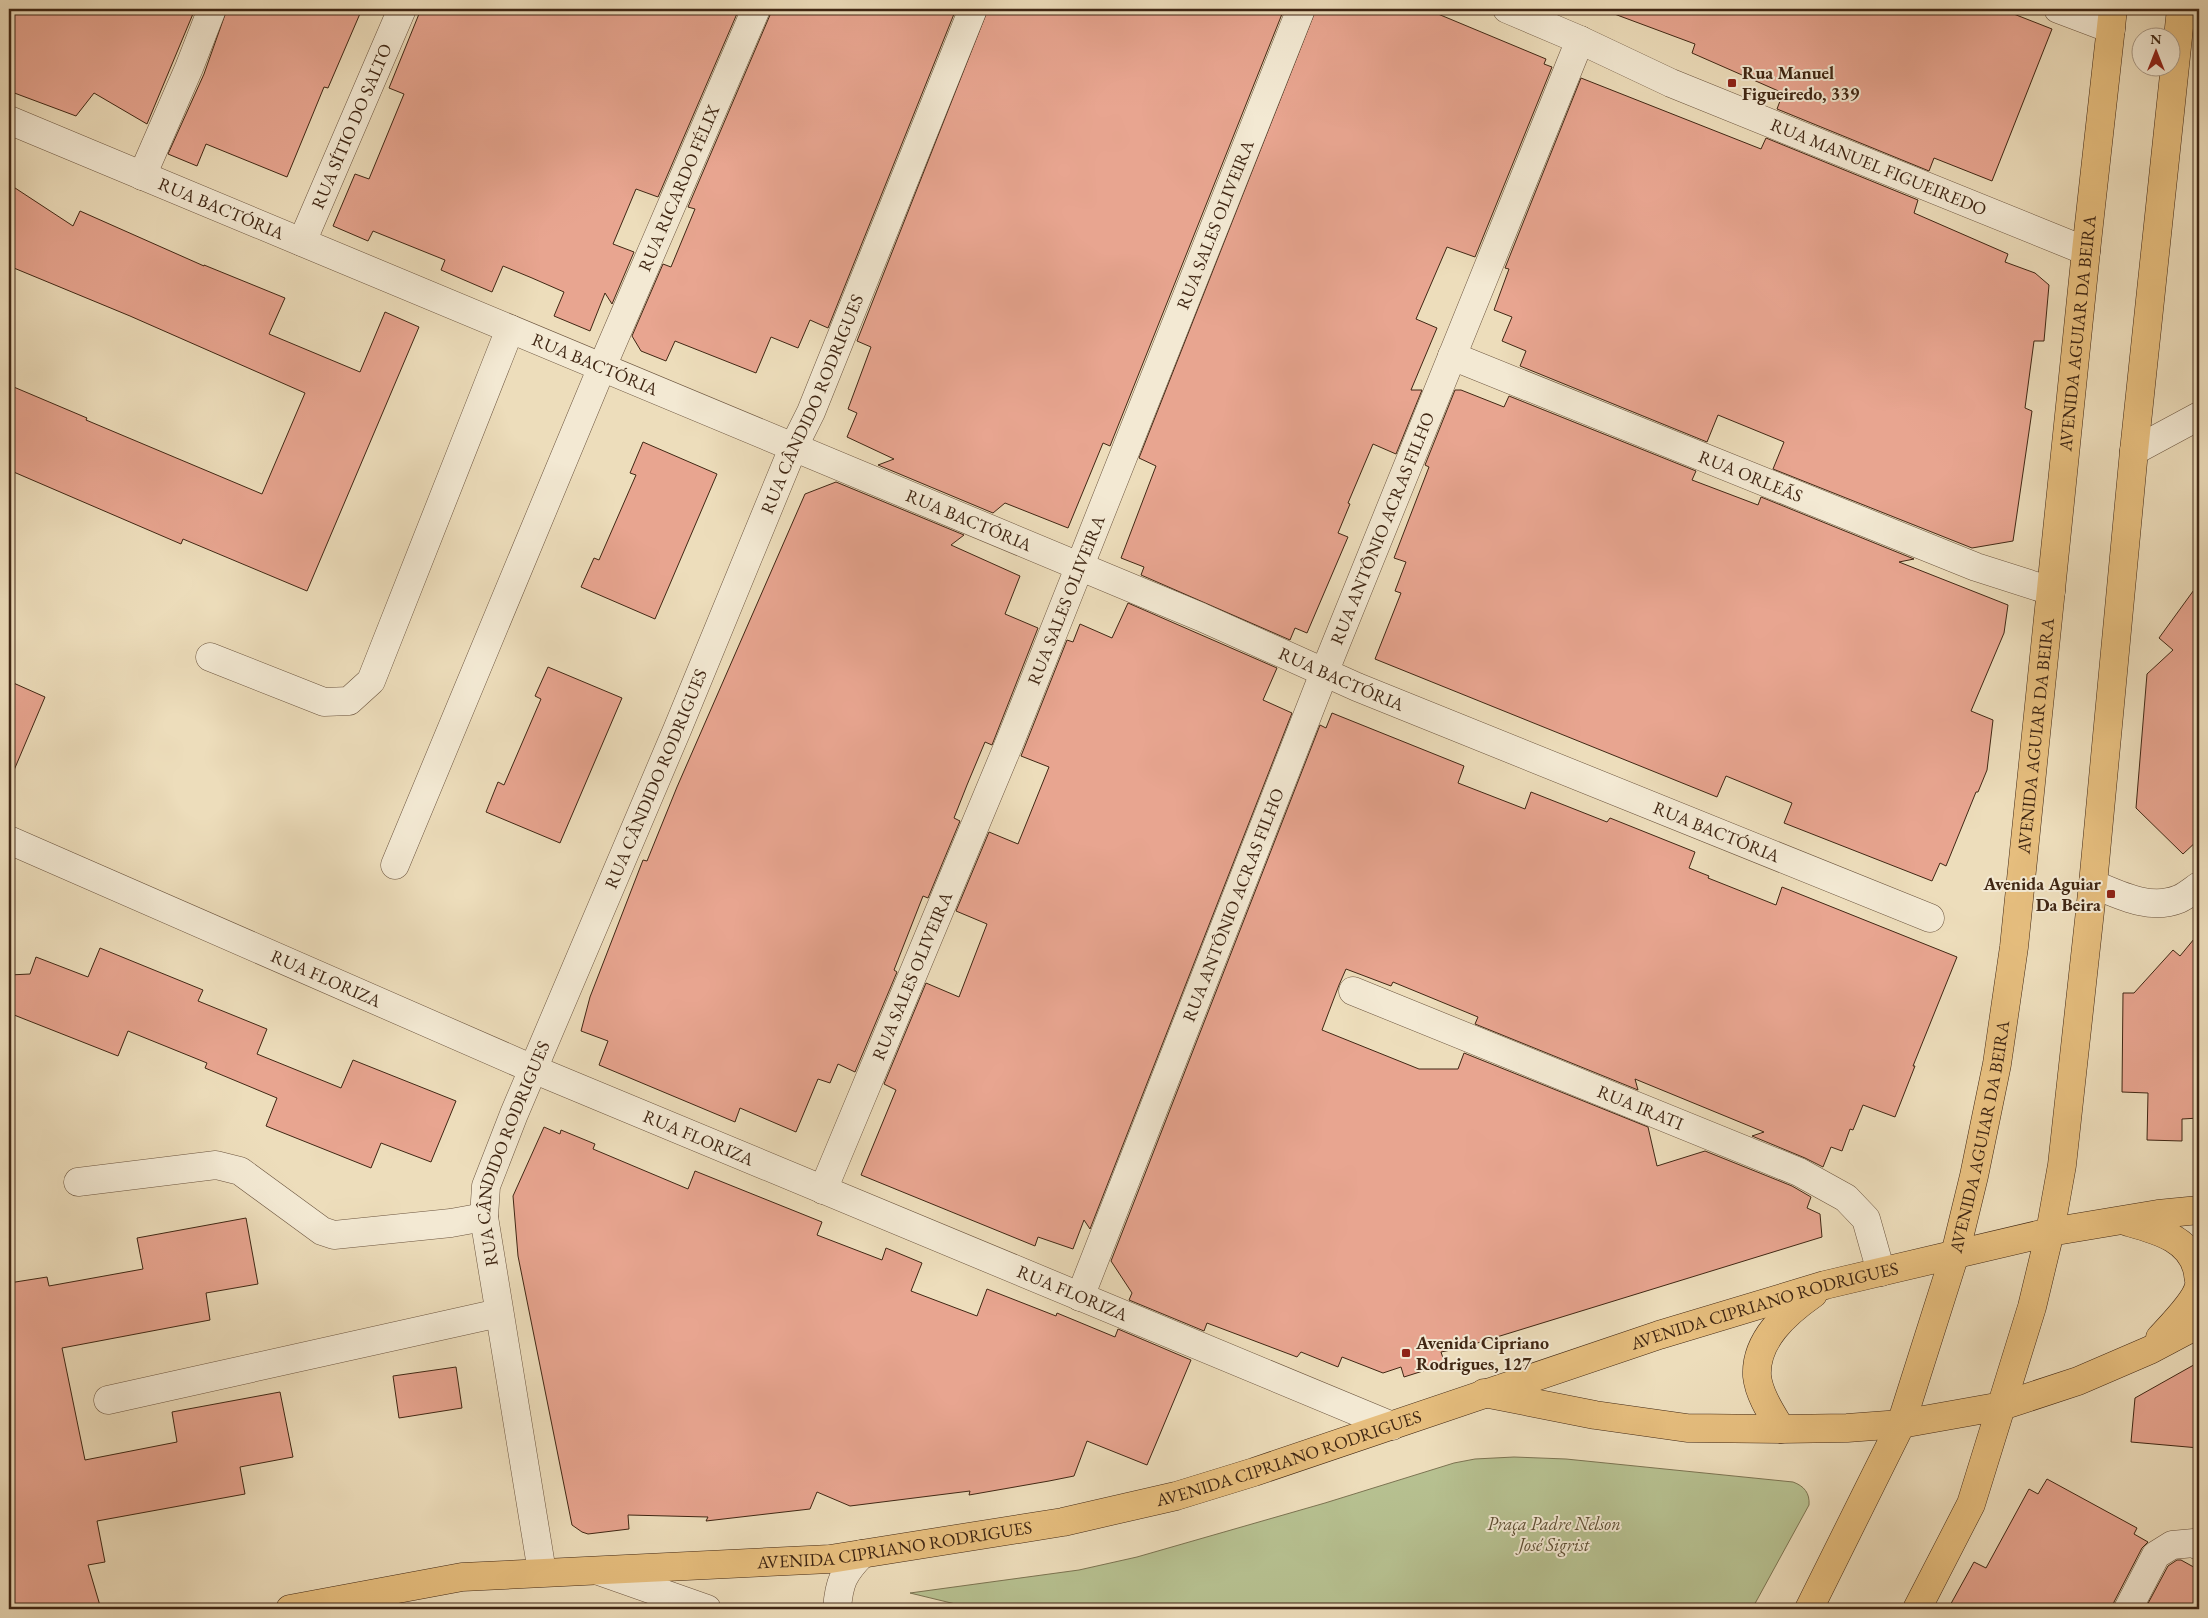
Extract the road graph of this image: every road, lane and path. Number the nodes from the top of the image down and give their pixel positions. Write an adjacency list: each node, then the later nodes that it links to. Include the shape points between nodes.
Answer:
1 (212, 9): 12 (street)
2 (402, 9): 13 (street, RUA SÍTIO DO SALTO)
3 (756, 9): 17 (street, RUA RICARDO FÉLIX)
4 (973, 9): 19 (street, RUA CÂNDIDO RODRIGUES, via 811,412)
5 (1301, 9): 21 (street, RUA SALES OLIVEIRA)
6 (1507, 9): 10 (street, RUA MANUEL FIGUEIREDO)
7 (2058, 9): 9 (street)
8 (2183, 10): 20 (main road)
9 (2112, 19): 14 (main road, AVENIDA AGUIAR DA BEIRA)
10 (1580, 40): 14 (street, RUA MANUEL FIGUEIREDO, via 1671,83); 16 (street, RUA ANTÔNIO ACRAS FILHO)
11 (9, 120): 12 (street, RUA BACTÓRIA)
12 (142, 176): 13 (street, RUA BACTÓRIA)
13 (302, 242): 15 (street, RUA BACTÓRIA)
14 (2086, 251): 22 (main road, AVENIDA AGUIAR DA BEIRA)
15 (510, 329): 17 (street, RUA BACTÓRIA); 23 (street, via 371,681 349,701 324,702)
16 (1452, 356): 22 (street, RUA ORLEÃS, via 1976,567); 24 (street, RUA ANTÔNIO ACRAS FILHO)
17 (602, 367): 19 (street, RUA BACTÓRIA); 26 (street, RUA RICARDO FÉLIX)
18 (2199, 416): 20 (street)
19 (793, 448): 21 (street, RUA BACTÓRIA); 31 (street, RUA CÂNDIDO RODRIGUES)
20 (2134, 451): 27 (main road)
21 (1080, 567): 24 (street, RUA BACTÓRIA); 33 (street, RUA SALES OLIVEIRA)
22 (2052, 591): 38 (main road, AVENIDA AGUIAR DA BEIRA, via 2014,948 1997,1064)
23 (210, 657)
24 (1324, 673): 29 (street, RUA BACTÓRIA); 41 (street, RUA ANTÔNIO ACRAS FILHO)
25 (9, 840): 31 (street, RUA FLORIZA)
26 (395, 865)
27 (2093, 884): 28 (street, via 2131,900 2157,903 2179,899); 37 (main road, via 2062,1165)
28 (2199, 886)
29 (1930, 918)
30 (1352, 991): 39 (street, RUA IRATI, via 1799,1172 1846,1198 1866,1219)
31 (533, 1070): 33 (street, RUA FLORIZA); 35 (street, RUA CÂNDIDO RODRIGUES, via 486,1186)
32 (78, 1182): 35 (street, via 216,1165 240,1171 322,1231 334,1235)
33 (823, 1190): 41 (street, RUA FLORIZA)
34 (2199, 1210): 36 (main road, AVENIDA CIPRIANO RODRIGUES)
35 (484, 1217): 42 (street, RUA CÂNDIDO RODRIGUES)
36 (2122, 1220): 37 (main road, AVENIDA CIPRIANO RODRIGUES); 44 (main road, via 2158,1230 2185,1246 2196,1263 2199,1286 2188,1305)
37 (2050, 1232): 38 (main road, AVENIDA CIPRIANO RODRIGUES); 47 (main road, via 2032,1307)
38 (1955, 1254): 39 (main road, AVENIDA CIPRIANO RODRIGUES); 48 (main road, AVENIDA AGUIAR DA BEIRA)
39 (1881, 1272): 40 (main road, AVENIDA CIPRIANO RODRIGUES)
40 (1825, 1286): 45 (main road, AVENIDA CIPRIANO RODRIGUES, via 1659,1335); 50 (main road, via 1789,1313 1770,1333 1758,1356 1757,1378)
41 (1080, 1297): 49 (street, RUA FLORIZA)
42 (499, 1313): 46 (street); 54 (street, RUA CÂNDIDO RODRIGUES)
43 (2199, 1324): 44 (main road)
44 (2150, 1350): 47 (main road, via 2078,1381)
45 (1483, 1393): 49 (main road, AVENIDA CIPRIANO RODRIGUES); 50 (main road, via 1687,1428)
46 (108, 1400)
47 (2002, 1406): 48 (main road); 59 (main road, via 1971,1504)
48 (1901, 1424): 50 (main road); 58 (main road, AVENIDA AGUIAR DA BEIRA)
49 (1392, 1426): 52 (main road, AVENIDA CIPRIANO RODRIGUES, via 1165,1498 1063,1522)
50 (1781, 1430)
51 (2199, 1546): 60 (street, via 2194,1543 2172,1545 2156,1555)
52 (862, 1554): 53 (main road, AVENIDA CIPRIANO RODRIGUES, via 830,1559); 57 (street, via 847,1569 838,1588)
53 (598, 1571): 54 (main road, AVENIDA CIPRIANO RODRIGUES); 56 (street)
54 (542, 1572): 55 (main road, AVENIDA CIPRIANO RODRIGUES, via 462,1577)
55 (290, 1609)
56 (707, 1609)
57 (837, 1609)
58 (1809, 1609)
59 (1916, 1609)
60 (2128, 1609)

